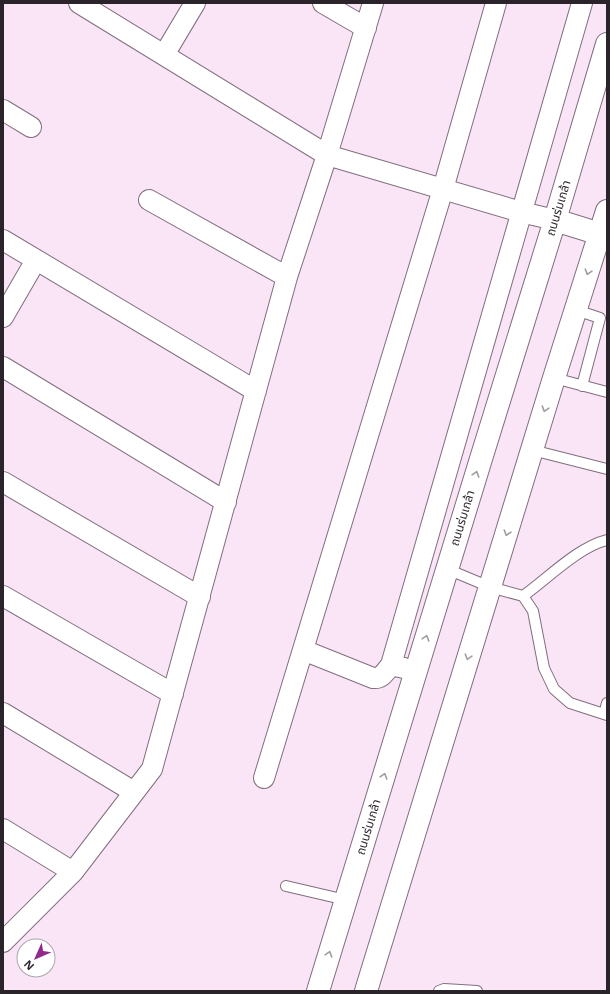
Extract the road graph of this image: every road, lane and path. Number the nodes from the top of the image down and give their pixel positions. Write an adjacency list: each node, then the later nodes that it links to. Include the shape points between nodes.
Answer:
1 (78, 3): 9 (street)
2 (195, 3): 9 (street)
3 (323, 3): 7 (street)
4 (373, 3): 7 (street)
5 (496, 3): 13 (street)
6 (582, 3): 16 (street)
7 (366, 28): 12 (street)
8 (607, 44): 17 (main road, ถนนร่มเกล้า)
9 (164, 55): 12 (street)
10 (3, 110): 11 (street)
11 (31, 127)
12 (327, 155): 13 (street); 21 (street)
13 (443, 188): 16 (street); 39 (street)
14 (148, 200): 21 (street)
15 (607, 211): 18 (main road)
16 (521, 212): 17 (street); 40 (street)
17 (555, 220): 18 (main road); 34 (main road, ถนนร่มเกล้า, one-way to 17)
18 (604, 236): 22 (main road, one-way to 22)
19 (3, 240): 20 (street)
20 (36, 260): 23 (street); 27 (street)
21 (287, 277): 27 (street)
22 (576, 310): 25 (main road); 26 (lane, via 600,318)
23 (3, 317)
24 (3, 367): 32 (street)
25 (554, 378): 26 (lane); 29 (main road, one-way to 29)
26 (582, 386): 28 (lane)
27 (256, 391): 32 (street)
28 (607, 392)
29 (532, 450): 30 (lane); 35 (main road, one-way to 35)
30 (607, 469)
31 (3, 482): 38 (street)
32 (226, 502): 38 (street)
33 (607, 540): 37 (lane, via 596,543 577,555)
34 (447, 569): 35 (lane); 41 (main road, ถนนร่มเกล้า, one-way to 34)
35 (490, 587): 37 (lane); 54 (main road, one-way to 54)
36 (3, 596): 42 (street)
37 (523, 596): 45 (lane, via 533,611 544,668 554,689 570,703)
38 (200, 597): 42 (street)
39 (303, 650): 40 (street, via 372,678 382,676); 46 (street)
40 (391, 665): 41 (street)
41 (416, 671): 51 (main road, ถนนร่มเกล้า, one-way to 41)
42 (173, 694): 47 (street, via 152,769)
43 (607, 703): 45 (lane)
44 (3, 713): 47 (street)
45 (605, 714)
46 (264, 778)
47 (134, 792): 49 (street)
48 (3, 829): 49 (street)
49 (73, 872): 52 (street)
50 (286, 886): 51 (lane)
51 (346, 900): 53 (main road, ถนนร่มเกล้า, one-way to 51)
52 (3, 942)
53 (318, 991)
54 (366, 991)
55 (439, 991): 56 (lane)
56 (477, 991)

